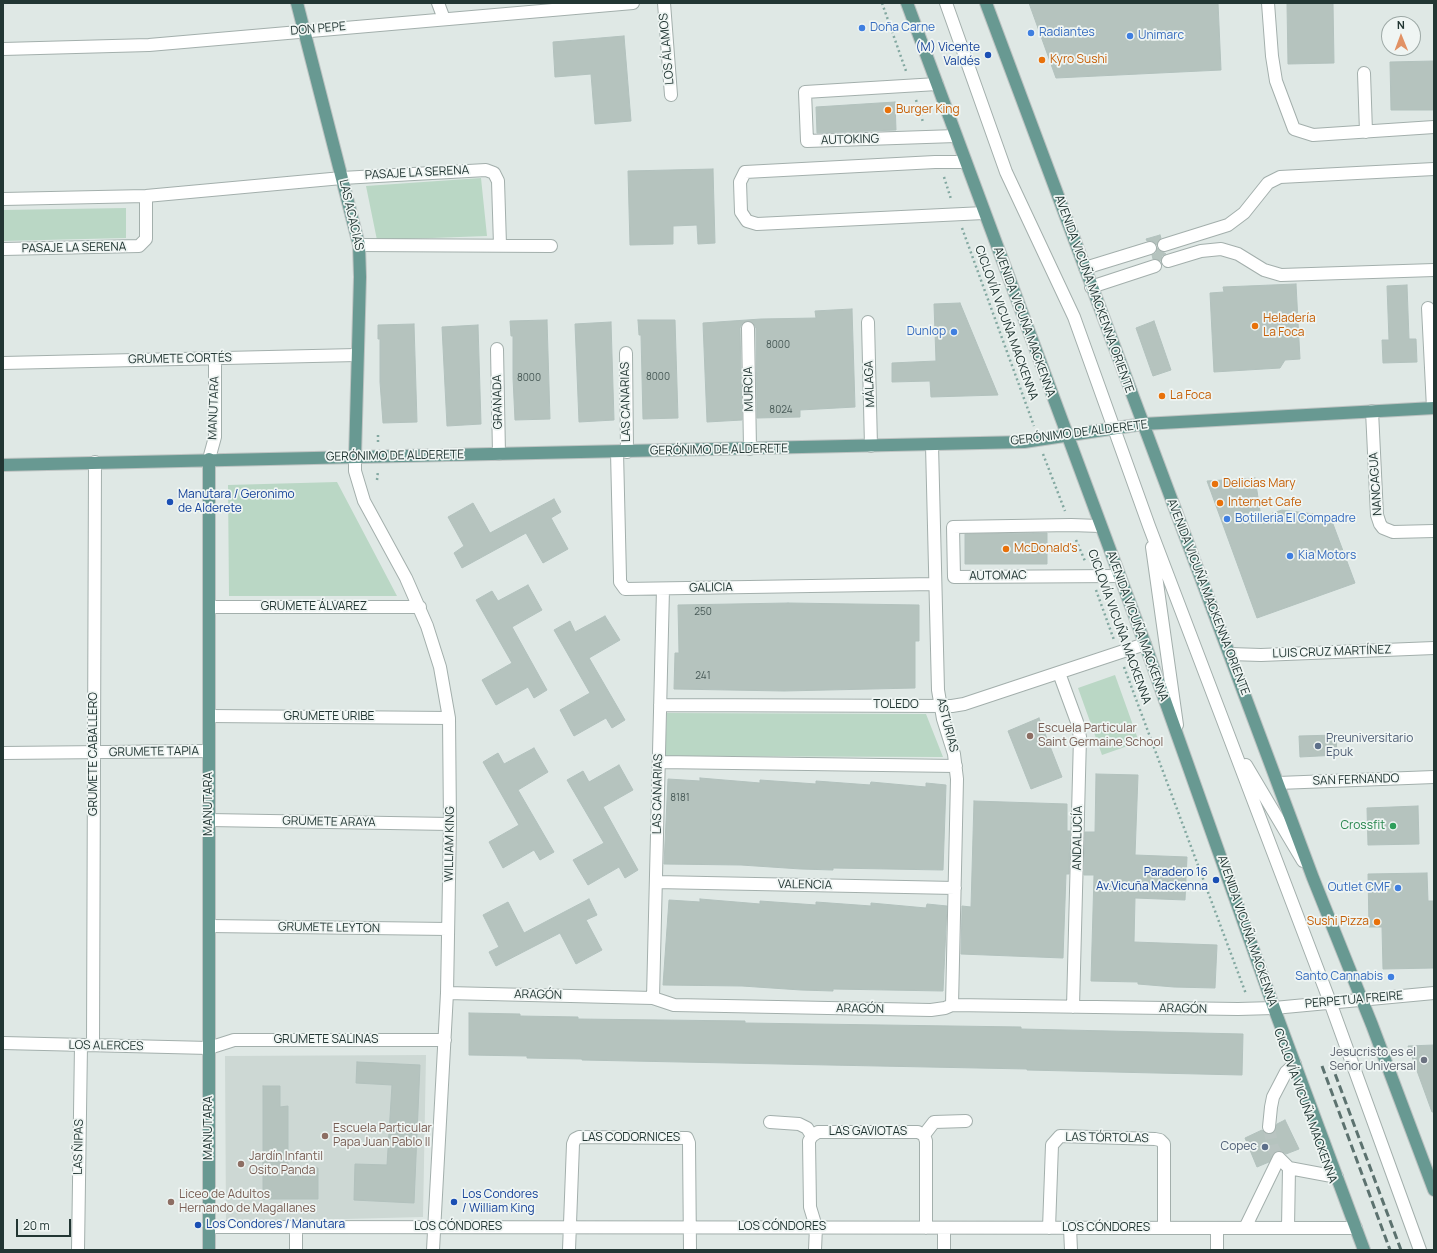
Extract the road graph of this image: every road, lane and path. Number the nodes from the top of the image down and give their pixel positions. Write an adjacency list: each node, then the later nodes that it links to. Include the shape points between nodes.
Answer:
1 (297, 3): 12 (main road, LAS ACACIAS)
2 (438, 3): 11 (street)
3 (633, 3): 10 (street, DON PEPE)
4 (664, 3): 17 (street, LOS ÁLAMOS)
5 (882, 3): 16 (path)
6 (907, 3): 15 (main road, AVENIDA VICUÑA MACKENNA)
7 (946, 3): 52 (street, via 1016,198 1066,300)
8 (986, 3): 38 (main road, AVENIDA VICUÑA MACKENNA ORIENTE)
9 (1268, 3): 19 (street, via 1276,81 1294,129 1313,135)
10 (536, 7): 11 (street, DON PEPE)
11 (444, 19): 12 (street, DON PEPE)
12 (304, 30): 13 (street, DON PEPE, via 149,45); 25 (main road, LAS ACACIAS)
13 (3, 49)
14 (1364, 73): 19 (street)
15 (936, 84): 16 (street, AUTOKING); 20 (main road, AVENIDA VICUÑA MACKENNA)
16 (910, 85): 21 (path); 21 (street, AUTOKING, via 805,92 807,142)
17 (671, 95)
18 (1434, 127): 19 (street)
19 (1366, 132)
20 (956, 136): 21 (street, AUTOKING); 23 (main road, AVENIDA VICUÑA MACKENNA)
21 (929, 137)
22 (938, 162): 23 (street); 29 (path, CICLOVÍA VICUÑA MACKENNA); 29 (street, via 745,172 740,182 741,212 747,221 757,224)
23 (965, 162): 28 (main road, AVENIDA VICUÑA MACKENNA)
24 (1434, 169): 32 (street, via 1280,177 1268,184 1244,213 1228,225)
25 (342, 178): 26 (street, PASAJE LA SERENA); 30 (main road, LAS ACACIAS); 31 (street, PASAJE LA SERENA, via 486,170 494,173 498,181)
26 (146, 196): 27 (street, PASAJE LA SERENA); 35 (street, PASAJE LA SERENA, via 146,239 139,246)
27 (3, 199)
28 (984, 213): 29 (street); 53 (main road, AVENIDA VICUÑA MACKENNA)
29 (956, 214): 54 (path, CICLOVÍA VICUÑA MACKENNA)
30 (359, 245): 31 (street); 46 (main road, LAS ACACIAS)
31 (500, 245): 33 (street)
32 (1164, 245)
33 (551, 246)
34 (1150, 248): 38 (street)
35 (3, 249)
36 (1168, 261): 39 (street, via 1201,251 1221,249 1238,254 1264,270 1281,275)
37 (1155, 266): 40 (street)
38 (1085, 268): 40 (main road, AVENIDA VICUÑA MACKENNA ORIENTE)
39 (1434, 270)
40 (1092, 287): 51 (main road, AVENIDA VICUÑA MACKENNA ORIENTE)
41 (1428, 308): 49 (street)
42 (868, 322): 56 (street, MÁLAGA)
43 (748, 328): 57 (street, MURCIA)
44 (497, 350): 59 (street, GRANADA)
45 (626, 353): 58 (street, LAS CANARIAS)
46 (357, 355): 47 (street, GRUMETE CORTÉS); 60 (main road, LAS ACACIAS)
47 (215, 358): 48 (street, GRUMETE CORTÉS); 61 (street, MANUTARA, via 216,437)
48 (3, 362)
49 (1433, 408): 50 (main road, GERÓNIMO DE ALDERETE)
50 (1372, 411): 51 (main road, GERÓNIMO DE ALDERETE); 67 (street, NANCAGUA, via 1377,515 1380,524 1393,532)
51 (1143, 424): 52 (main road, GERÓNIMO DE ALDERETE); 77 (main road, AVENIDA VICUÑA MACKENNA ORIENTE)
52 (1113, 427): 53 (main road, GERÓNIMO DE ALDERETE); 66 (street)
53 (1066, 436): 54 (main road, GERÓNIMO DE ALDERETE); 65 (main road, AVENIDA VICUÑA MACKENNA)
54 (1038, 440): 55 (main road, GERÓNIMO DE ALDERETE); 64 (path, CICLOVÍA VICUÑA MACKENNA)
55 (932, 445): 56 (main road, GERÓNIMO DE ALDERETE); 70 (street, ASTURIAS)
56 (871, 446): 57 (main road, GERÓNIMO DE ALDERETE)
57 (750, 449): 58 (main road, GERÓNIMO DE ALDERETE)
58 (622, 452): 59 (main road, GERÓNIMO DE ALDERETE); 71 (street, GALICIA, via 620,582 628,590)
59 (499, 454): 60 (main road, GERÓNIMO DE ALDERETE)
60 (355, 457): 61 (main road, GERÓNIMO DE ALDERETE); 73 (street, WILLIAM KING, via 355,471 364,501)
61 (209, 460): 62 (main road, GERÓNIMO DE ALDERETE); 72 (main road, MANUTARA)
62 (95, 462): 63 (main road, GERÓNIMO DE ALDERETE); 86 (street, GRUMETE CABALLERO)
63 (3, 465)
64 (1071, 525): 65 (street, AUTOMAC); 68 (path, CICLOVÍA VICUÑA MACKENNA); 68 (street, AUTOMAC, via 953,527 954,577)
65 (1100, 526): 69 (main road, AVENIDA VICUÑA MACKENNA)
66 (1149, 526): 83 (street); 84 (street)
67 (1434, 531)
68 (1090, 576): 69 (street, AUTOMAC); 76 (path, CICLOVÍA VICUÑA MACKENNA)
69 (1119, 576): 74 (main road, AVENIDA VICUÑA MACKENNA)
70 (935, 584): 71 (street, GALICIA); 80 (street, ASTURIAS)
71 (663, 589): 79 (street, LAS CANARIAS)
72 (209, 607): 73 (street, GRUMETE ÁLVAREZ); 81 (main road, MANUTARA)
73 (420, 607): 82 (street, WILLIAM KING, via 440,667)
74 (1144, 644): 76 (street, TOLEDO); 83 (main road, AVENIDA VICUÑA MACKENNA)
75 (1434, 648): 77 (street, LUIS CRUZ MARTÍNEZ)
76 (1119, 652): 78 (street, TOLEDO); 107 (path, CICLOVÍA VICUÑA MACKENNA)
77 (1230, 654): 91 (main road, AVENIDA VICUÑA MACKENNA ORIENTE)
78 (1059, 673): 80 (street, TOLEDO, via 974,702); 105 (street, ANDALUCÍA, via 1080,737)
79 (660, 705): 80 (street, TOLEDO); 88 (street, LAS CANARIAS)
80 (939, 706): 89 (street, ASTURIAS)
81 (209, 716): 82 (street, GRUMETE URIBE); 85 (main road, MANUTARA)
82 (449, 718): 93 (street, WILLIAM KING)
83 (1178, 736): 106 (main road, AVENIDA VICUÑA MACKENNA)
84 (1229, 738): 94 (street); 103 (street)
85 (209, 751): 86 (street, GRUMETE TAPIA); 92 (main road, MANUTARA)
86 (94, 752): 87 (street, GRUMETE TAPIA); 111 (street, GRUMETE CABALLERO)
87 (3, 753)
88 (659, 762): 89 (street); 95 (street, LAS CANARIAS)
89 (956, 766): 96 (street, ASTURIAS)
90 (1434, 776): 91 (street, SAN FERNANDO)
91 (1278, 783): 94 (main road, AVENIDA VICUÑA MACKENNA ORIENTE)
92 (209, 820): 93 (street, GRUMETE ARAYA); 97 (main road, MANUTARA)
93 (450, 824): 98 (street, WILLIAM KING)
94 (1313, 878): 102 (main road, AVENIDA VICUÑA MACKENNA ORIENTE)
95 (656, 882): 96 (street, VALENCIA); 101 (street, LAS CANARIAS)
96 (955, 888): 104 (street, ASTURIAS)
97 (209, 926): 98 (street, GRUMETE LEYTON); 112 (main road, MANUTARA)
98 (448, 929): 99 (street, WILLIAM KING)
99 (447, 993): 101 (street, ARAGÓN); 108 (street, WILLIAM KING)
100 (1434, 993): 102 (street, PERPETUA FREIRE)
101 (653, 998): 104 (street, ARAGÓN, via 674,1005 931,1010 946,1008)
102 (1362, 999): 103 (street, PERPETUA FREIRE); 121 (main road, AVENIDA VICUÑA MACKENNA ORIENTE)
103 (1330, 1002): 106 (street, PERPETUA FREIRE); 148 (street)
104 (952, 1004): 105 (street, ARAGÓN)
105 (1074, 1007): 107 (street, ARAGÓN)
106 (1274, 1008): 107 (street, ARAGÓN); 113 (main road, AVENIDA VICUÑA MACKENNA)
107 (1250, 1009)
108 (445, 1040): 112 (street, GRUMETE SALINAS, via 234,1040); 122 (street, WILLIAM KING)
109 (3, 1043): 110 (street, LOS ALERCES)
110 (81, 1045): 111 (street, LOS ALERCES); 137 (street, LAS ÑIPAS)
111 (93, 1045): 112 (street, LOS ALERCES)
112 (209, 1048): 125 (main road, MANUTARA)
113 (1295, 1064): 116 (street, via 1286,1072 1273,1098); 120 (main road, AVENIDA VICUÑA MACKENNA)
114 (966, 1121): 117 (street, via 934,1122)
115 (770, 1122): 118 (street, via 799,1124 807,1128)
116 (1269, 1127)
117 (924, 1135): 118 (street, LAS GAVIOTAS, via 918,1132 818,1132); 128 (street, LAS GAVIOTAS)
118 (812, 1136): 124 (street, LAS GAVIOTAS, via 810,1207)
119 (1289, 1168): 120 (street); 134 (street, via 1279,1158); 135 (street)
120 (1337, 1177): 136 (main road, AVENIDA VICUÑA MACKENNA)
121 (1434, 1190)
122 (433, 1227): 123 (street, LOS CÓNDORES); 126 (street, LOS CÓNDORES); 140 (street, WILLIAM KING)
123 (569, 1227): 127 (street, LOS CÓNDORES); 127 (street, LAS CODORNICES, via 572,1144 579,1137 587,1137 687,1138); 141 (street)
124 (816, 1227): 127 (street, LOS CÓNDORES); 128 (street, LOS CÓNDORES); 143 (street, LAS GAVIOTAS)
125 (209, 1228): 126 (street, LOS CÓNDORES); 138 (main road, MANUTARA)
126 (296, 1228): 139 (street)
127 (690, 1228): 142 (street)
128 (926, 1228): 129 (street, LOS CÓNDORES)
129 (944, 1228): 130 (street, LOS CÓNDORES); 144 (street)
130 (1049, 1228): 131 (street, LOS CÓNDORES); 132 (street, LAS TÓRTOLAS, via 1052,1145 1060,1136 1160,1140 1164,1144)
131 (1070, 1228): 132 (street, LOS CÓNDORES); 145 (street)
132 (1164, 1228): 133 (street, LOS CÓNDORES)
133 (1217, 1228): 134 (street, LOS CÓNDORES); 146 (street)
134 (1245, 1228): 135 (street, LOS CÓNDORES)
135 (1288, 1228): 136 (street, LOS CÓNDORES)
136 (1356, 1228): 147 (main road, AVENIDA VICUÑA MACKENNA)
137 (78, 1250)
138 (209, 1250)
139 (296, 1250)
140 (433, 1250)
141 (569, 1250)
142 (690, 1250)
143 (816, 1250)
144 (944, 1250)
145 (1070, 1250)
146 (1217, 1250)
147 (1364, 1250)
148 (1420, 1250)

